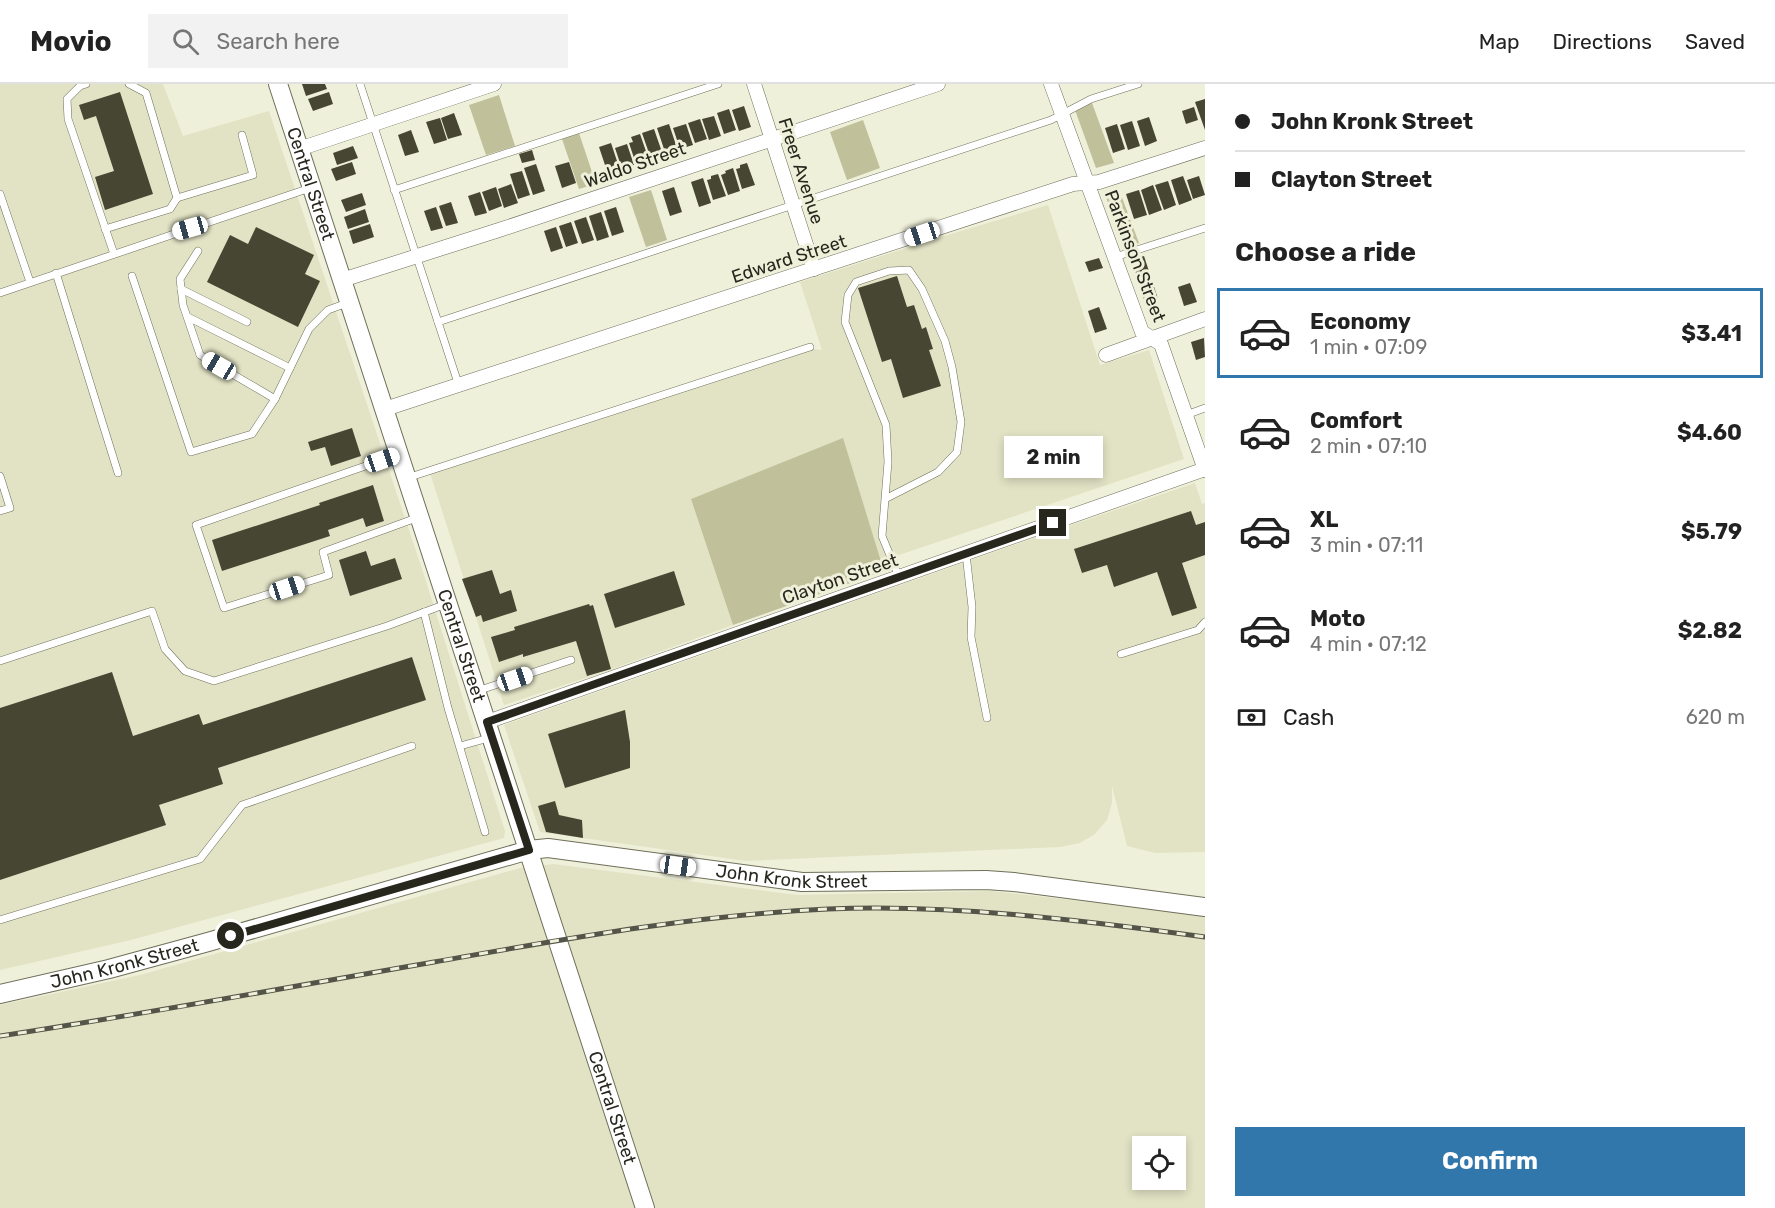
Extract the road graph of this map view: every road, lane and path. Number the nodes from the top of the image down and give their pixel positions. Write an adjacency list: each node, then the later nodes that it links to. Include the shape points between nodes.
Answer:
1 (86, 84): 24 (lane, via 67,99 68,119)
2 (129, 84): 21 (lane, via 146,93)
3 (278, 84): 16 (street, Central Street)
4 (360, 84): 12 (lane)
5 (494, 84): 12 (street)
6 (718, 84): 19 (lane)
7 (754, 84): 14 (street, Freer Avenue)
8 (938, 84): 14 (street, Waldo Street)
9 (1051, 84): 11 (street, Parkinson Street)
10 (1138, 84): 11 (lane, via 1091,99)
11 (1063, 115): 17 (street, Parkinson Street); 22 (lane)
12 (373, 124): 16 (street); 19 (lane)
13 (242, 135): 21 (lane, via 253,175)
14 (772, 139): 22 (street, Freer Avenue); 27 (street, Waldo Street)
15 (1205, 148): 17 (street, Edward Street)
16 (299, 149): 18 (street, Central Street)
17 (1088, 183): 28 (street, Parkinson Street); 29 (street, Edward Street, via 1073,184)
18 (312, 187): 26 (lane); 32 (street, Central Street)
19 (394, 190): 27 (lane)
20 (0, 194): 33 (lane)
21 (177, 198): 24 (lane, via 170,209)
22 (793, 204): 29 (street, Freer Avenue); 40 (lane)
23 (1205, 228): 28 (lane)
24 (105, 229): 26 (lane)
25 (198, 251): 34 (lane, via 180,279)
26 (114, 254): 30 (lane)
27 (416, 255): 32 (street, Waldo Street); 40 (lane)
28 (1116, 257): 41 (street, Parkinson Street, via 1142,332)
29 (814, 270): 45 (street, Edward Street)
30 (56, 273): 33 (lane); 52 (lane)
31 (132, 276): 46 (lane, via 191,452 252,434)
32 (342, 280): 36 (street, Central Street)
33 (30, 282): 35 (lane)
34 (181, 289): 37 (lane); 39 (lane)
35 (0, 292)
36 (350, 302): 44 (lane, via 328,310 309,329); 48 (street, Central Street)
37 (188, 317): 44 (lane); 46 (lane, via 200,355)
38 (1205, 319): 41 (street)
39 (247, 322)
40 (438, 322): 45 (lane)
41 (1150, 339): 43 (street); 49 (street, Parkinson Street, via 1161,344)
42 (810, 347): 54 (lane)
43 (1106, 355)
44 (290, 368): 46 (lane)
45 (459, 386): 48 (street, Edward Street)
46 (275, 399)
47 (1205, 408): 49 (lane)
48 (385, 409): 50 (street, Central Street)
49 (1186, 415): 51 (street, Parkinson Street)
50 (400, 454): 54 (street, Central Street); 57 (lane, via 196,525 224,608 330,575 323,552)
51 (1205, 469): 58 (street, Clayton Street)
52 (118, 473)
53 (0, 476): 56 (lane, via 10,508)
54 (407, 478): 57 (street, Central Street)
55 (885, 499): 55 (lane, via 886,425 845,322 848,296 856,282 889,271 909,270 922,289 945,341 961,422 957,452 938,472); 59 (lane, via 882,536)
56 (0, 511)
57 (420, 516): 60 (street, Central Street)
58 (966, 554): 59 (street, Clayton Street); 67 (lane, via 971,637)
59 (899, 577): 68 (street, Clayton Street)
60 (448, 603): 61 (lane); 66 (street, Central Street)
61 (424, 612): 65 (lane, via 214,681 185,671 165,649 152,611); 70 (lane)
62 (1205, 622): 63 (lane, via 1198,630)
63 (1121, 654)
64 (571, 660): 66 (lane)
65 (0, 661)
66 (477, 691): 68 (street, Central Street)
67 (987, 718)
68 (490, 729): 70 (lane); 72 (street, Central Street)
69 (412, 746): 74 (lane, via 242,805 200,859)
70 (460, 746): 71 (lane)
71 (485, 832)
72 (529, 850): 73 (street, John Kronk Street, via 548,848 802,882 986,880); 75 (street, John Kronk Street, via 109,969); 76 (street, Central Street)
73 (1205, 907)
74 (0, 920)
75 (0, 994)
76 (645, 1208)

